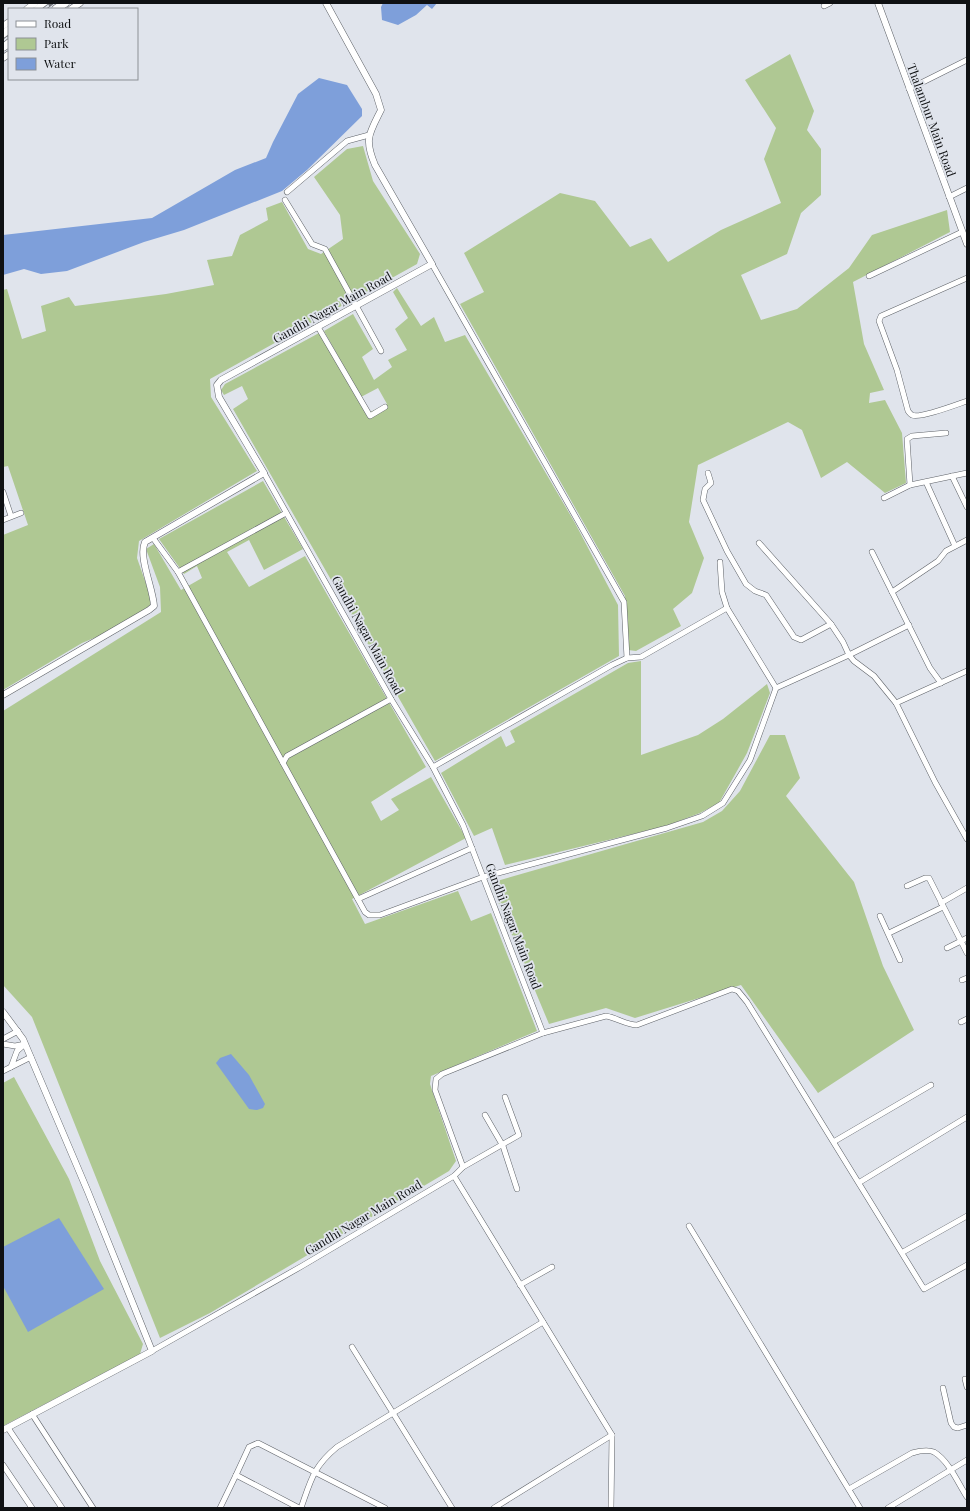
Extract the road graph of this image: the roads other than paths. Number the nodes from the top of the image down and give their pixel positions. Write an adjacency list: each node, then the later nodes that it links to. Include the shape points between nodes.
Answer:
1 (326, 3): 7 (street, via 376,94 381,110)
2 (830, 3): 4 (street)
3 (878, 3): 6 (street, Thalambur Main Road)
4 (824, 6)
5 (967, 60): 6 (street)
6 (909, 89): 10 (street, Thalambur Main Road)
7 (369, 135): 9 (street, via 347,141); 14 (street, via 368,150 375,165)
8 (967, 188): 10 (street)
9 (288, 192)
10 (949, 197): 12 (street, Thalambur Main Road)
11 (285, 200): 17 (street, via 312,244 325,249)
12 (962, 232): 13 (street, Thalambur Main Road); 15 (street)
13 (967, 244)
14 (432, 264): 17 (street, Gandhi Nagar Main Road); 48 (street, via 624,602)
15 (869, 276)
16 (967, 278): 20 (street, via 882,316 879,321 911,415 935,412)
17 (357, 306): 18 (street, Gandhi Nagar Main Road); 19 (street)
18 (318, 327): 21 (street, via 370,416); 23 (street, Gandhi Nagar Main Road, via 221,380 218,385 219,397)
19 (381, 351)
20 (967, 401)
21 (385, 408)
22 (946, 433): 28 (street, via 912,436 907,439)
23 (264, 473): 33 (street, Gandhi Nagar Main Road); 36 (street)
24 (708, 473): 45 (street, via 711,483 705,489 703,500 727,552 746,584 766,595 797,639 801,640)
25 (967, 473): 26 (street)
26 (952, 476): 27 (street); 31 (street)
27 (926, 482): 28 (street); 39 (street)
28 (910, 485): 30 (street)
29 (3, 492): 34 (street)
30 (884, 498)
31 (967, 506)
32 (20, 513): 34 (street)
33 (286, 513): 42 (street); 53 (street, Gandhi Nagar Main Road)
34 (11, 516): 35 (street)
35 (3, 520)
36 (153, 538): 42 (street); 52 (street, via 145,542 142,548 154,596 154,606)
37 (967, 540): 39 (street)
38 (759, 543): 45 (street)
39 (955, 546): 43 (street, via 946,551 938,561)
40 (872, 552): 43 (street)
41 (720, 562): 44 (street, via 722,592)
42 (178, 572): 55 (street)
43 (892, 592): 46 (street)
44 (727, 608): 48 (street, via 641,657); 51 (street)
45 (831, 624): 47 (street)
46 (909, 625): 47 (street); 50 (street, via 930,668)
47 (848, 655): 51 (street); 54 (street, via 874,676)
48 (627, 658): 56 (street)
49 (967, 671): 50 (street)
50 (941, 683): 54 (street)
51 (776, 688): 59 (street, via 750,760 723,803 702,816 667,828)
52 (3, 696)
53 (391, 699): 55 (street, via 287,756); 56 (street, Gandhi Nagar Main Road)
54 (896, 703): 57 (street)
55 (283, 763): 62 (street)
56 (433, 767): 58 (street, Gandhi Nagar Main Road)
57 (967, 839)
58 (472, 848): 59 (street, Gandhi Nagar Main Road); 62 (street)
59 (483, 877): 62 (street, via 380,915 369,915 364,912); 75 (street, Gandhi Nagar Main Road)
60 (907, 886): 63 (street, via 928,878)
61 (967, 888): 63 (street)
62 (358, 899)
63 (942, 905): 65 (street); 67 (street)
64 (880, 916): 65 (street)
65 (889, 933): 70 (street)
66 (967, 938): 67 (street)
67 (961, 941): 68 (street); 69 (street)
68 (947, 948)
69 (967, 953)
70 (900, 960)
71 (3, 1012): 74 (street)
72 (967, 1019): 73 (street)
73 (960, 1022)
74 (18, 1031): 76 (street); 78 (street)
75 (543, 1033): 86 (street, via 606,1016 638,1025 732,989 738,991 748,1002); 88 (street, via 442,1074 436,1079 435,1090)
76 (3, 1039)
77 (3, 1044): 78 (street)
78 (25, 1044): 79 (street); 80 (street, via 17,1051)
79 (31, 1057): 80 (street); 100 (street)
80 (11, 1067): 81 (street)
81 (3, 1071)
82 (931, 1085): 86 (street)
83 (506, 1097): 87 (street, Gandhi Nagar Main Road, via 519,1134)
84 (484, 1114): 87 (street)
85 (967, 1117): 90 (street)
86 (835, 1141): 90 (street)
87 (503, 1146): 88 (street, Gandhi Nagar Main Road); 91 (street)
88 (463, 1167): 89 (street, Gandhi Nagar Main Road)
89 (454, 1176): 97 (street); 100 (street, Gandhi Nagar Main Road)
90 (860, 1182): 94 (street)
91 (518, 1189)
92 (967, 1216): 94 (street)
93 (689, 1226): 114 (street)
94 (903, 1252): 95 (street, via 924,1288)
95 (967, 1264)
96 (552, 1267): 97 (street)
97 (520, 1285): 98 (street)
98 (543, 1322): 104 (street); 108 (street)
99 (352, 1347): 104 (street)
100 (152, 1352): 105 (street)
101 (965, 1379): 102 (street)
102 (967, 1387)
103 (943, 1388): 106 (street, via 951,1423 958,1428)
104 (393, 1412): 112 (street, via 337,1447); 122 (street)
105 (32, 1414): 107 (street); 118 (street)
106 (967, 1425)
107 (5, 1429): 117 (street)
108 (612, 1435): 123 (street); 124 (street)
109 (967, 1460): 111 (street)
110 (3, 1464): 116 (street)
111 (950, 1470): 114 (street, via 933,1452 923,1450 912,1453); 115 (street); 126 (street)
112 (313, 1471): 113 (street, via 258,1443 249,1447); 120 (street); 121 (street)
113 (236, 1475): 119 (street); 120 (street)
114 (849, 1489): 125 (street)
115 (967, 1497)
116 (32, 1508)
117 (62, 1508)
118 (93, 1508)
119 (221, 1508)
120 (300, 1508)
121 (384, 1508)
122 (452, 1508)
123 (494, 1508)
124 (611, 1508)
125 (860, 1508)
126 (888, 1508)

